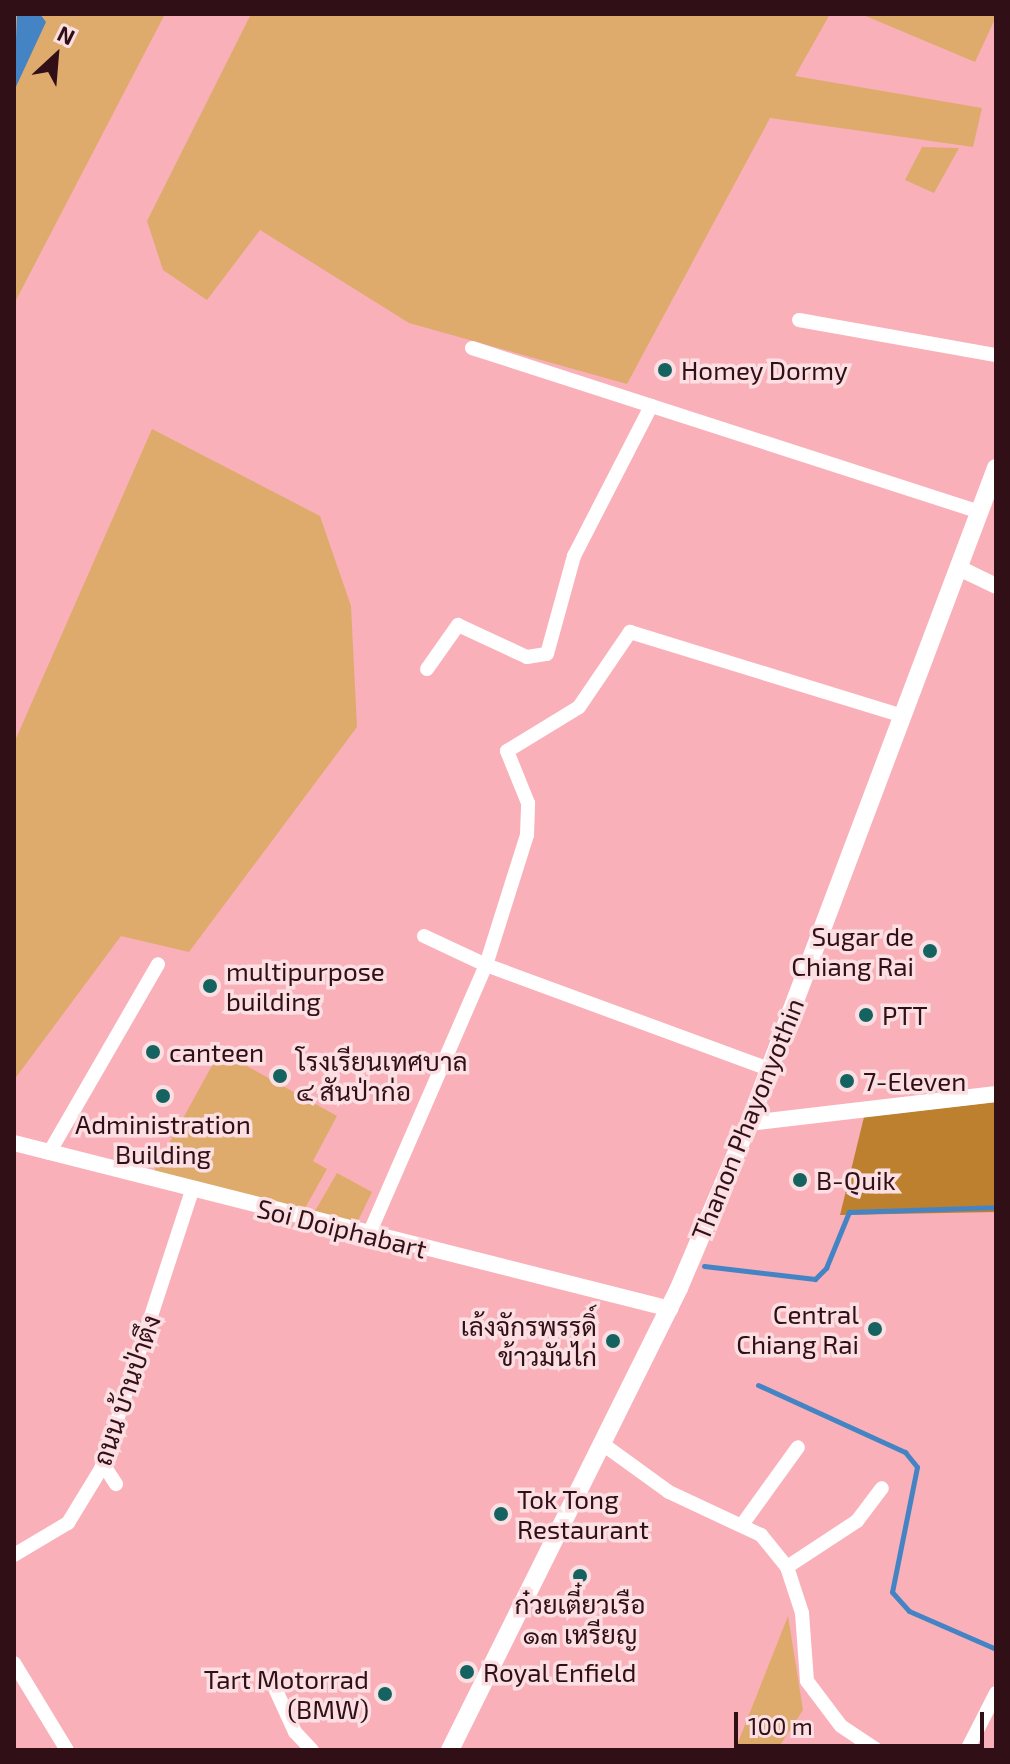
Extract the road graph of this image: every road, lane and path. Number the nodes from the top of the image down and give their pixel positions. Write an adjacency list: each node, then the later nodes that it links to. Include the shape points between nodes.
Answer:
1 (799, 320): 3 (street)
2 (472, 348): 4 (street)
3 (996, 355)
4 (651, 406): 6 (street); 9 (street, via 574,556 547,654 527,657 458,625)
5 (996, 468): 6 (main road, Thanon Phayonyothin)
6 (980, 512): 7 (main road, Thanon Phayonyothin)
7 (959, 568): 8 (street); 10 (main road, Thanon Phayonyothin)
8 (996, 586)
9 (427, 669)
10 (903, 716): 13 (street, via 630,632 579,707 507,751 528,803 527,835); 14 (main road, Thanon Phayonyothin)
11 (424, 936): 13 (street)
12 (158, 964): 18 (street)
13 (486, 965): 14 (street); 20 (street)
14 (769, 1069): 16 (main road, Thanon Phayonyothin)
15 (996, 1094): 16 (street)
16 (749, 1123): 21 (main road, Thanon Phayonyothin)
17 (14, 1143): 18 (street, Soi Doiphabart)
18 (49, 1153): 19 (street, Soi Doiphabart)
19 (192, 1190): 20 (street, Soi Doiphabart); 24 (street, ถนน บ้านป่าตึง)
20 (369, 1234): 21 (street, Soi Doiphabart)
21 (670, 1309): 22 (main road, Thanon Phayonyothin)
22 (604, 1445): 27 (street, via 681,1498); 35 (main road, Thanon Phayonyothin)
23 (798, 1447): 27 (street)
24 (103, 1464): 25 (street); 28 (street, ถนน บ้านป่าตึง, via 68,1523)
25 (116, 1484)
26 (882, 1488): 29 (street, via 857,1521)
27 (744, 1522): 29 (street)
28 (14, 1555)
29 (787, 1567): 36 (street, via 802,1613 807,1681 841,1726)
30 (14, 1663): 33 (street)
31 (274, 1686): 34 (street, via 295,1732)
32 (996, 1693): 37 (street)
33 (67, 1750)
34 (312, 1750)
35 (450, 1750)
36 (877, 1750)
37 (967, 1750)

